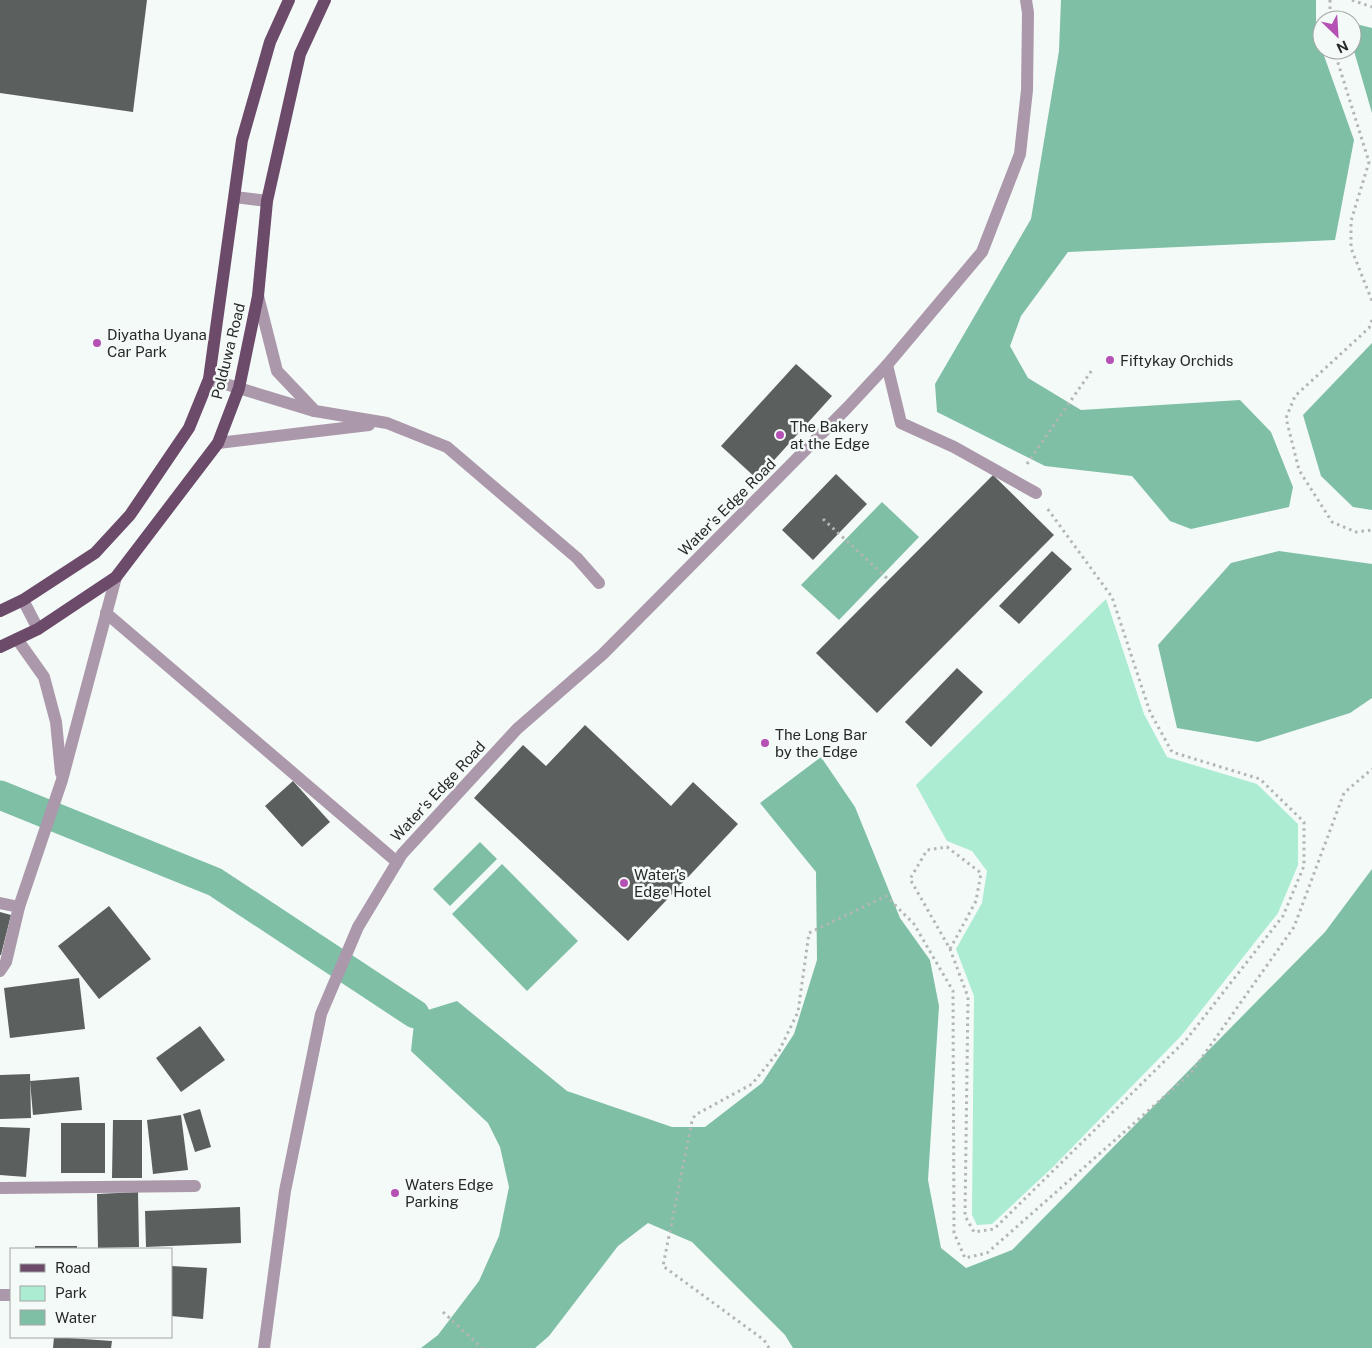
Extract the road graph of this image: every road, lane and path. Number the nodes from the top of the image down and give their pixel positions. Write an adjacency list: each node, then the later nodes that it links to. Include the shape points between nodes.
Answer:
1 (289, 0): 7 (main road, Polduwa Road, via 270,42 242,140)
2 (325, 0): 8 (main road, Polduwa Road, via 300,54)
3 (1026, 0): 12 (street, Water's Edge Road, via 1027,90 1020,154 982,252)
4 (1352, 0): 5 (path)
5 (1372, 7)
6 (1337, 60): 10 (path, via 1369,162 1350,221 1351,248)
7 (235, 197): 8 (street); 14 (main road, Polduwa Road)
8 (267, 201): 9 (main road, Polduwa Road)
9 (258, 296): 15 (main road, Polduwa Road); 16 (street, via 277,371)
10 (1372, 301)
11 (1372, 320): 22 (path, via 1370,328 1295,396 1286,418 1299,470 1332,522 1356,532)
12 (887, 365): 20 (street, via 901,424 954,447); 34 (street, Water's Edge Road, via 603,654 517,729)
13 (1092, 370): 19 (path)
14 (208, 379): 15 (street); 26 (main road, Polduwa Road, via 189,428 130,515 95,553)
15 (239, 388): 16 (street); 18 (main road, Polduwa Road)
16 (315, 411): 17 (street)
17 (387, 423): 18 (street); 25 (street, via 447,447 578,558)
18 (218, 443): 23 (main road, Polduwa Road)
19 (1027, 464)
20 (1036, 493): 37 (path, via 1112,597 1150,712 1172,752 1260,779 1304,822 1304,866 1283,916 1186,1040 994,1229 974,1232 966,1216 968,997)
21 (823, 518): 24 (path)
22 (1372, 530)
23 (116, 577): 28 (street); 29 (main road, Polduwa Road)
24 (889, 580)
25 (599, 584)
26 (23, 600): 27 (main road, Polduwa Road); 29 (street)
27 (0, 611)
28 (106, 613): 33 (street); 34 (street)
29 (38, 629): 30 (main road, Polduwa Road)
30 (17, 639): 31 (main road, Polduwa Road); 33 (street, via 44,677 56,722)
31 (0, 647)
32 (1372, 769): 44 (path, via 1344,792 1294,927 1191,1073 987,1253 965,1258 954,1233 953,991 914,924 886,896 809,933 798,1012 779,1051 752,1084 695,1115 692,1121 664,1266 764,1340)
33 (62, 780): 36 (street)
34 (397, 862): 42 (street, Water's Edge Road, via 358,927 321,1014 285,1191)
35 (0, 903): 36 (street)
36 (19, 907): 38 (street, via 6,962)
37 (950, 949): 37 (path, via 910,879 927,850 947,847 981,873 976,901)
38 (0, 971)
39 (194, 1186): 40 (street)
40 (0, 1188)
41 (443, 1312): 43 (path)
42 (264, 1348)
43 (482, 1348)
44 (769, 1348)

